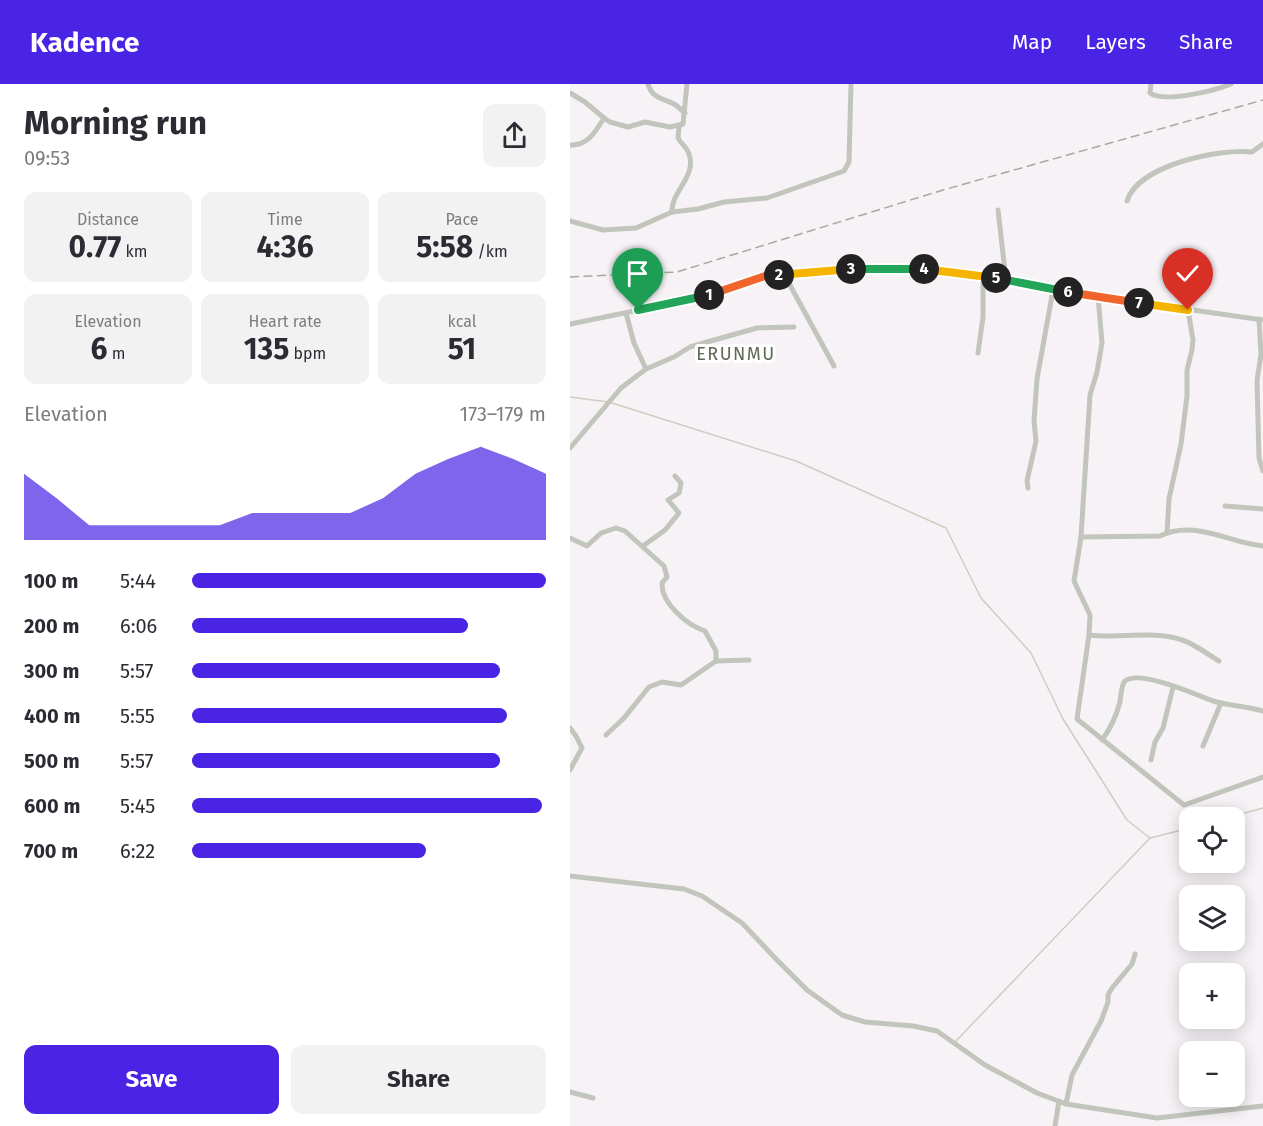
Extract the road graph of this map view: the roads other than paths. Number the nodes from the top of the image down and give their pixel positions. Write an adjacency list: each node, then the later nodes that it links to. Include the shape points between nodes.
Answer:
1 (648, 84): 7 (street, via 654,94)
2 (687, 84): 7 (street)
3 (851, 84): 14 (street, via 849,162 844,171 767,198)
4 (1150, 84): 5 (street, via 1150,93 1159,97)
5 (1231, 84)
6 (570, 93): 8 (street)
7 (685, 113): 9 (street)
8 (604, 118): 9 (street, via 628,127 645,122); 11 (street, via 592,137)
9 (679, 126): 14 (street, via 678,138 688,152 690,168)
10 (1263, 144): 12 (street, via 1252,152 1239,150 1178,162 1144,180)
11 (570, 145)
12 (1127, 201)
13 (998, 210): 18 (street)
14 (672, 212): 15 (street, via 636,228 621,230)
15 (570, 221)
16 (785, 276): 17 (street, via 860,268 924,269); 22 (street, via 768,275 719,292); 27 (street)
17 (983, 276): 18 (street); 26 (street)
18 (1006, 280): 19 (street)
19 (1053, 290): 20 (street); 32 (street, via 1037,379 1036,441)
20 (1098, 296): 21 (street); 36 (street, via 1102,343 1090,396)
21 (1188, 310): 23 (street); 35 (street, via 1193,340)
22 (626, 313): 24 (street); 28 (street)
23 (1261, 320): 30 (street, via 1257,403)
24 (570, 324)
25 (794, 327): 28 (street, via 757,328 707,342)
26 (978, 353)
27 (834, 366)
28 (646, 369): 29 (street, via 621,388)
29 (570, 448)
30 (1263, 471)
31 (675, 476): 38 (street, via 681,483 679,493 668,500 679,513 665,530)
32 (1028, 488)
33 (1225, 506): 34 (street)
34 (1263, 509)
35 (1167, 533): 36 (street); 39 (street, via 1199,530)
36 (1081, 537): 40 (street, via 1074,581 1090,615)
37 (570, 538): 38 (street, via 587,546 601,533 616,528)
38 (643, 546): 41 (street, via 664,566 667,577 662,590 669,601 686,621 705,631 716,651)
39 (1263, 546)
40 (1089, 636): 43 (street, via 1148,635 1182,640); 49 (street, via 1077,719)
41 (716, 660): 42 (street); 48 (street, via 681,685 662,682 649,687)
42 (749, 660)
43 (1219, 661)
44 (1173, 687): 45 (street); 49 (street, via 1149,679 1127,679 1116,717); 51 (street)
45 (1221, 703): 46 (street); 50 (street)
46 (1263, 711)
47 (570, 728): 52 (street, via 582,748)
48 (606, 735)
49 (1102, 740): 53 (street, via 1184,805)
50 (1203, 746)
51 (1151, 760)
52 (570, 771)
53 (1263, 777)
54 (570, 876): 58 (street, via 684,889 702,896 742,922 807,990 842,1015 865,1022 937,1031 985,1065)
55 (1135, 954): 59 (street, via 1108,995 1101,1021 1072,1075)
56 (570, 1092): 57 (street)
57 (593, 1098)
58 (1059, 1101): 59 (street); 61 (street)
59 (1066, 1104): 60 (street, via 1157,1118)
60 (1263, 1106)
61 (1055, 1126)

